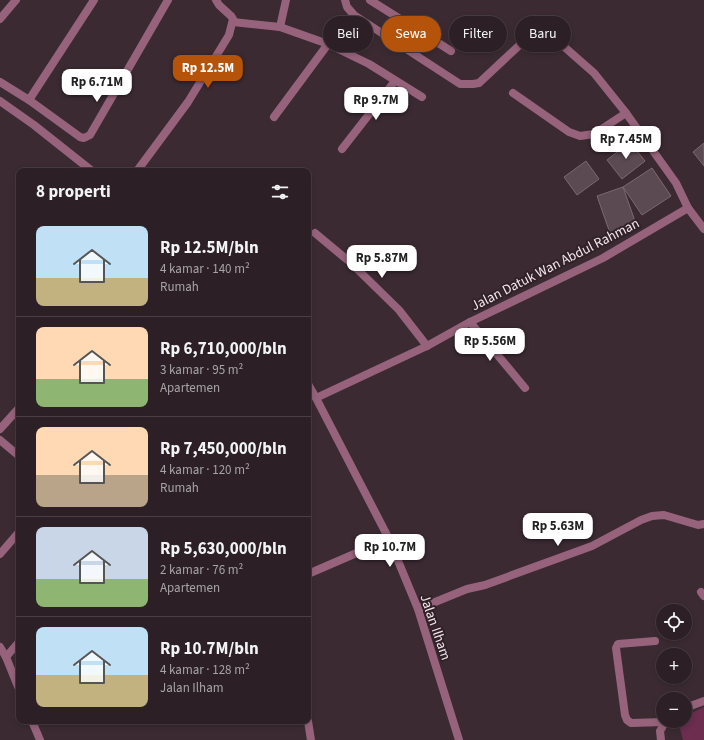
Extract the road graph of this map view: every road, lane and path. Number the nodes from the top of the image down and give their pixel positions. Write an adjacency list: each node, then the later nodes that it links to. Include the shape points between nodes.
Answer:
1 (16, 0): 8 (street)
2 (94, 0): 19 (street)
3 (168, 0): 19 (street, via 90,135 80,137)
4 (216, 0): 9 (street, via 231,16)
5 (286, 0): 10 (street)
6 (345, 0): 21 (street, via 347,7 354,14 460,84 479,83 525,40 543,32 554,37 594,73)
7 (370, 0): 12 (street)
8 (0, 20)
9 (233, 22): 10 (street); 25 (street, via 229,35 188,102)
10 (280, 27): 11 (street)
11 (323, 42)
12 (449, 50)
13 (323, 51): 22 (street)
14 (344, 52): 15 (street)
15 (395, 81): 18 (street); 23 (street)
16 (0, 82): 19 (street)
17 (513, 93): 21 (street, via 569,132 580,136 594,134)
18 (422, 98)
19 (29, 100)
20 (0, 101): 24 (street)
21 (626, 112): 26 (street, via 676,183)
22 (274, 117)
23 (342, 149)
24 (88, 168)
25 (139, 168)
26 (688, 208): 27 (street); 29 (street, Jalan Datuk Wan Abdul Rahman, via 603,258)
27 (704, 229)
28 (315, 233): 30 (street, via 351,263 399,310)
29 (470, 322): 30 (street, Jalan Datuk Wan Abdul Rahman); 31 (street)
30 (427, 346): 33 (street, Jalan Datuk Wan Abdul Rahman)
31 (525, 388)
32 (311, 389): 33 (street)
33 (316, 398): 40 (street, Jalan Ilham)
34 (16, 411): 35 (street)
35 (0, 430)
36 (0, 440): 37 (street)
37 (16, 453)
38 (704, 524): 43 (street, via 698,525 664,515 652,516 592,546 486,585 467,589)
39 (16, 535): 41 (street)
40 (388, 539): 42 (street); 43 (street, Jalan Ilham)
41 (0, 554)
42 (311, 573)
43 (418, 609): 57 (street, Jalan Ilham)
44 (655, 641): 51 (street, via 618,644 616,648 627,720 631,723)
45 (16, 645): 47 (street)
46 (0, 647): 47 (street)
47 (6, 657): 48 (street)
48 (16, 681)
49 (704, 701): 50 (street)
50 (692, 705)
51 (656, 722)
52 (33, 724): 55 (street)
53 (308, 724): 56 (street)
54 (662, 728): 58 (street)
55 (40, 740)
56 (311, 740)
57 (459, 740)
58 (661, 740)

